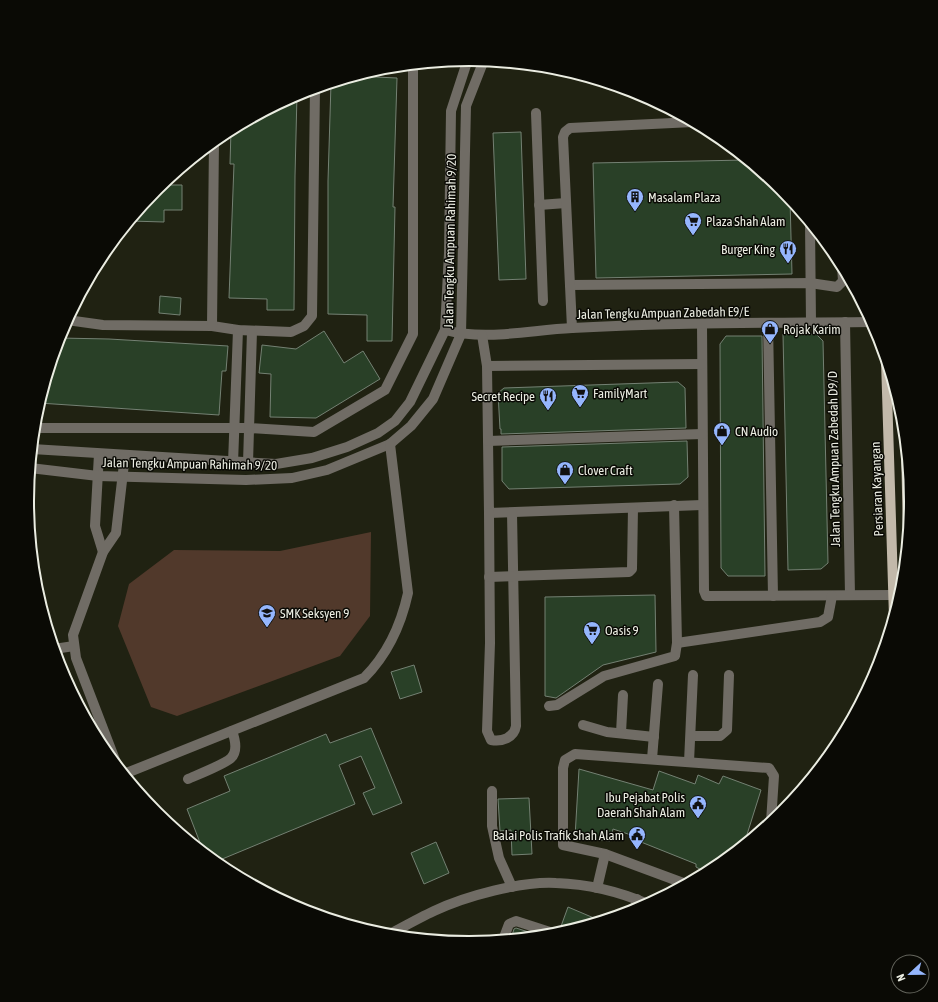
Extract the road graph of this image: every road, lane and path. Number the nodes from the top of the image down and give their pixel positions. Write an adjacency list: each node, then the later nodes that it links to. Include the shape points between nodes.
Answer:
1 (466, 66): 24 (street, Jalan Tengku Ampuan Rahimah 9/20, via 451,111)
2 (481, 66): 26 (street, Jalan Tengku Ampuan Rahimah 9/20, via 466,106)
3 (414, 70): 33 (street, via 413,334 385,390 314,432)
4 (315, 94): 25 (street, via 312,316 304,326 291,332)
5 (536, 113): 9 (street)
6 (683, 122): 8 (street, via 570,128 562,137)
7 (214, 149): 21 (street)
8 (566, 203): 9 (street); 13 (street)
9 (539, 205): 14 (street)
10 (810, 231): 12 (street)
11 (843, 279): 12 (street, via 837,287)
12 (810, 283): 13 (street); 19 (street)
13 (570, 285): 22 (street)
14 (543, 301)
15 (74, 321): 21 (street, via 103,325)
16 (845, 322): 17 (street, Jalan Tengku Ampuan Zabedah E9/E); 19 (street, Jalan Tengku Ampuan Zabedah E9/E); 53 (street, Jalan Tengku Ampuan Zabedah D9/D)
17 (865, 322)
18 (768, 323): 19 (street, Jalan Tengku Ampuan Zabedah E9/E); 20 (street, Jalan Tengku Ampuan Zabedah E9/E); 55 (street)
19 (811, 323)
20 (702, 324): 22 (street, Jalan Tengku Ampuan Zabedah E9/E); 28 (street)
21 (212, 326): 23 (street)
22 (572, 328): 27 (street, Jalan Tengku Ampuan Zabedah E9/E)
23 (238, 330): 25 (street); 32 (street)
24 (445, 330): 26 (street, Jalan Tengku Ampuan Zabedah E9/E); 41 (street, Jalan Tengku Ampuan Rahimah 9/20, via 410,402 395,421 378,433 347,447 312,458 276,464)
25 (252, 332): 33 (street)
26 (461, 334): 27 (street, Jalan Tengku Ampuan Zabedah E9/E); 36 (street, Jalan Tengku Ampuan Rahimah 9/20, via 432,400 411,426)
27 (482, 335): 29 (street)
28 (702, 364): 29 (street); 34 (street)
29 (487, 366): 35 (street)
30 (887, 380): 54 (main road, Persiaran Kayangan)
31 (40, 428): 32 (street)
32 (234, 428): 33 (street); 40 (street)
33 (250, 428): 41 (street)
34 (702, 434): 35 (street); 45 (street)
35 (488, 441): 48 (street)
36 (390, 444): 44 (street, Jalan Tengku Ampuan Rahimah 9/20, via 327,470 292,478 246,480); 66 (street, via 408,593 404,613 387,648 364,678)
37 (37, 449): 38 (street, Jalan Tengku Ampuan Rahimah 9/20)
38 (99, 454): 39 (street, Jalan Tengku Ampuan Rahimah 9/20); 43 (street)
39 (125, 455): 40 (street, Jalan Tengku Ampuan Rahimah 9/20); 44 (street)
40 (233, 463): 41 (street, Jalan Tengku Ampuan Rahimah 9/20)
41 (248, 463)
42 (35, 469): 43 (street, Jalan Tengku Ampuan Rahimah 9/20)
43 (98, 476): 44 (street, Jalan Tengku Ampuan Rahimah 9/20); 50 (street, via 95,526)
44 (122, 477): 50 (street, via 116,533)
45 (702, 504): 46 (street); 55 (street, via 706,596)
46 (674, 505): 47 (street); 57 (street)
47 (633, 508): 49 (street); 51 (street, via 632,569 629,572)
48 (489, 513): 49 (street); 52 (street)
49 (512, 513): 51 (street)
50 (103, 552): 58 (street, via 73,635)
51 (513, 576): 52 (street); 52 (street, via 516,726 511,736 499,741 491,740 487,731)
52 (489, 577)
53 (850, 595): 54 (street); 56 (street)
54 (893, 595)
55 (773, 596): 56 (street)
56 (832, 596): 57 (street, via 828,617 820,622)
57 (677, 643): 64 (street, via 674,658 604,676 557,705)
58 (74, 646): 59 (street); 70 (street, via 76,658)
59 (60, 649)
60 (693, 675): 68 (street)
61 (729, 676): 68 (street, via 727,730 720,736)
62 (658, 684): 69 (street)
63 (623, 695): 67 (street)
64 (549, 706)
65 (583, 725): 67 (street)
66 (232, 731): 73 (street); 74 (street, via 235,744 231,758)
67 (621, 733): 69 (street)
68 (691, 736): 72 (street)
69 (654, 737): 71 (street)
70 (110, 747)
71 (652, 758): 72 (street); 77 (street, via 575,754 565,760 563,844)
72 (689, 762): 76 (street, via 769,768 774,776)
73 (129, 772)
74 (188, 779)
75 (492, 791): 79 (street, via 492,826 499,858)
76 (772, 814)
77 (605, 854): 78 (street); 80 (street)
78 (679, 882)
79 (512, 887): 80 (street, via 555,882); 84 (street, via 435,910)
80 (597, 888): 81 (street)
81 (637, 899): 82 (street); 83 (street)
82 (640, 901)
83 (636, 902)
84 (398, 930)
85 (543, 930): 86 (street, via 516,921 509,924)
86 (505, 934)

